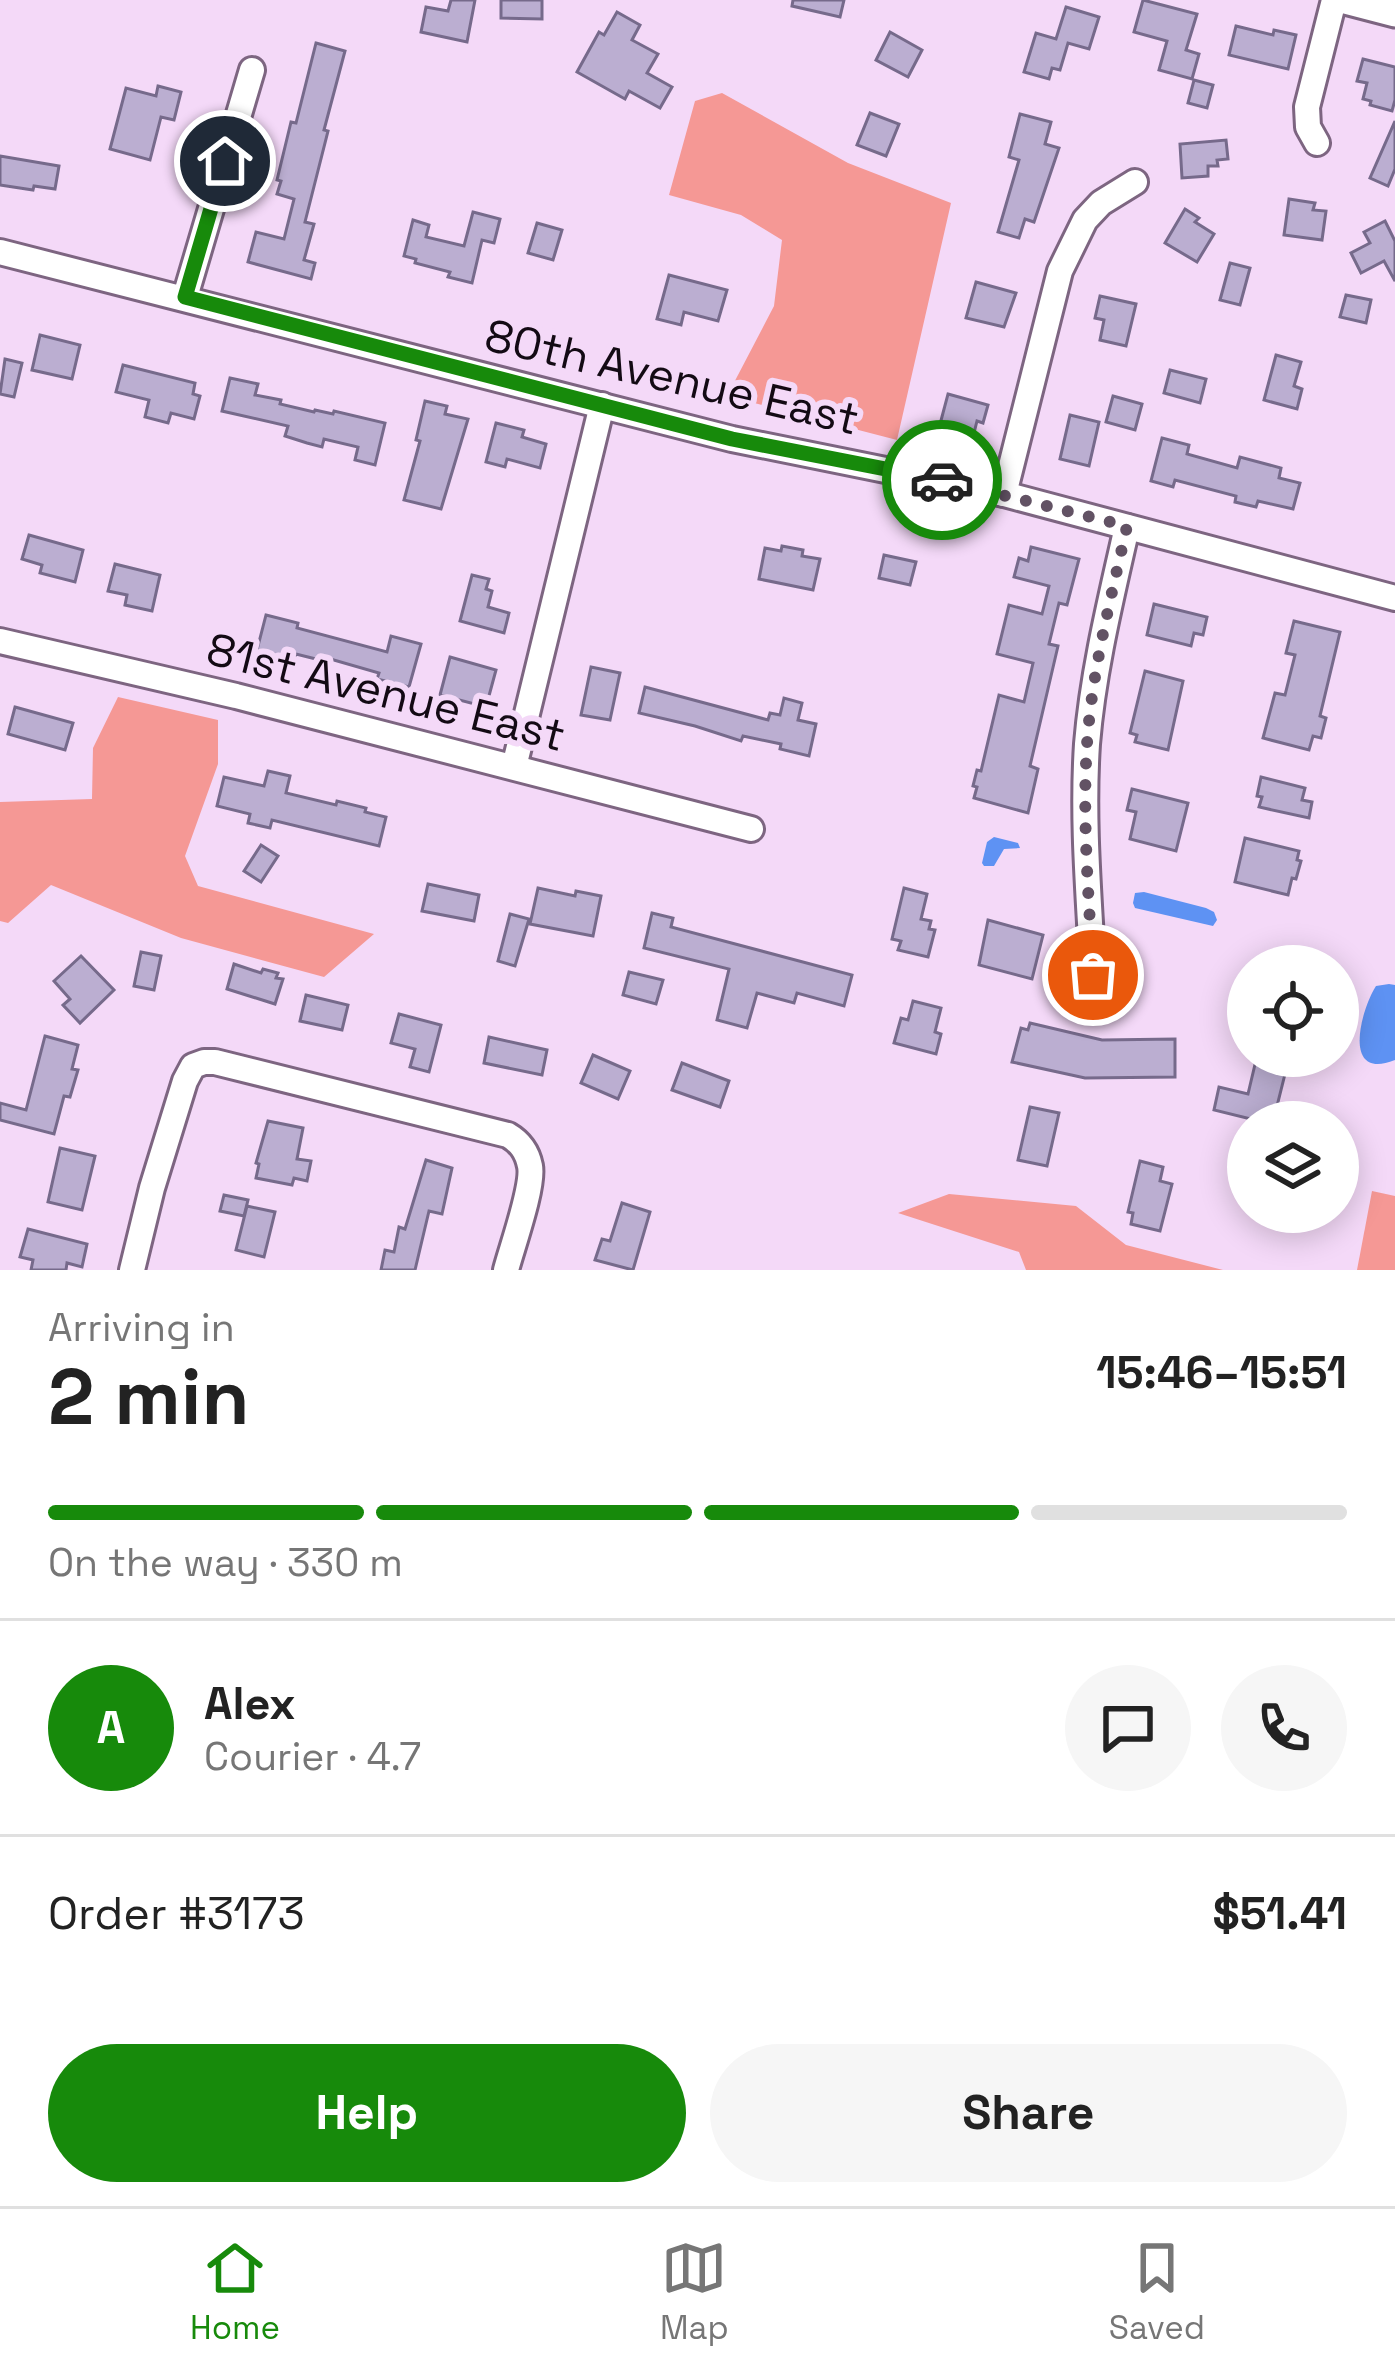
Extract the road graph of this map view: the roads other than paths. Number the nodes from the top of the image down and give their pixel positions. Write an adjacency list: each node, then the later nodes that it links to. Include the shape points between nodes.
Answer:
1 (1334, 0): 5 (street, via 1307,107)
2 (1345, 0): 3 (street)
3 (1395, 13)
4 (252, 70): 8 (street)
5 (1317, 143)
6 (1135, 182): 10 (street, via 1085,220 1060,271)
7 (0, 252): 8 (street, 80th Avenue East)
8 (185, 297): 9 (street, 80th Avenue East)
9 (602, 405): 10 (street, 80th Avenue East); 14 (street)
10 (1004, 494): 11 (street, 80th Avenue East)
11 (1127, 526): 12 (street, 80th Avenue East); 16 (street, via 1087,744)
12 (1395, 598)
13 (0, 641): 14 (street, 81st Avenue East)
14 (514, 767): 15 (street, 81st Avenue East)
15 (751, 829)
16 (1093, 975)
17 (132, 1270): 18 (street, via 185,1081 203,1062 508,1135 522,1147 531,1175)
18 (506, 1270)

